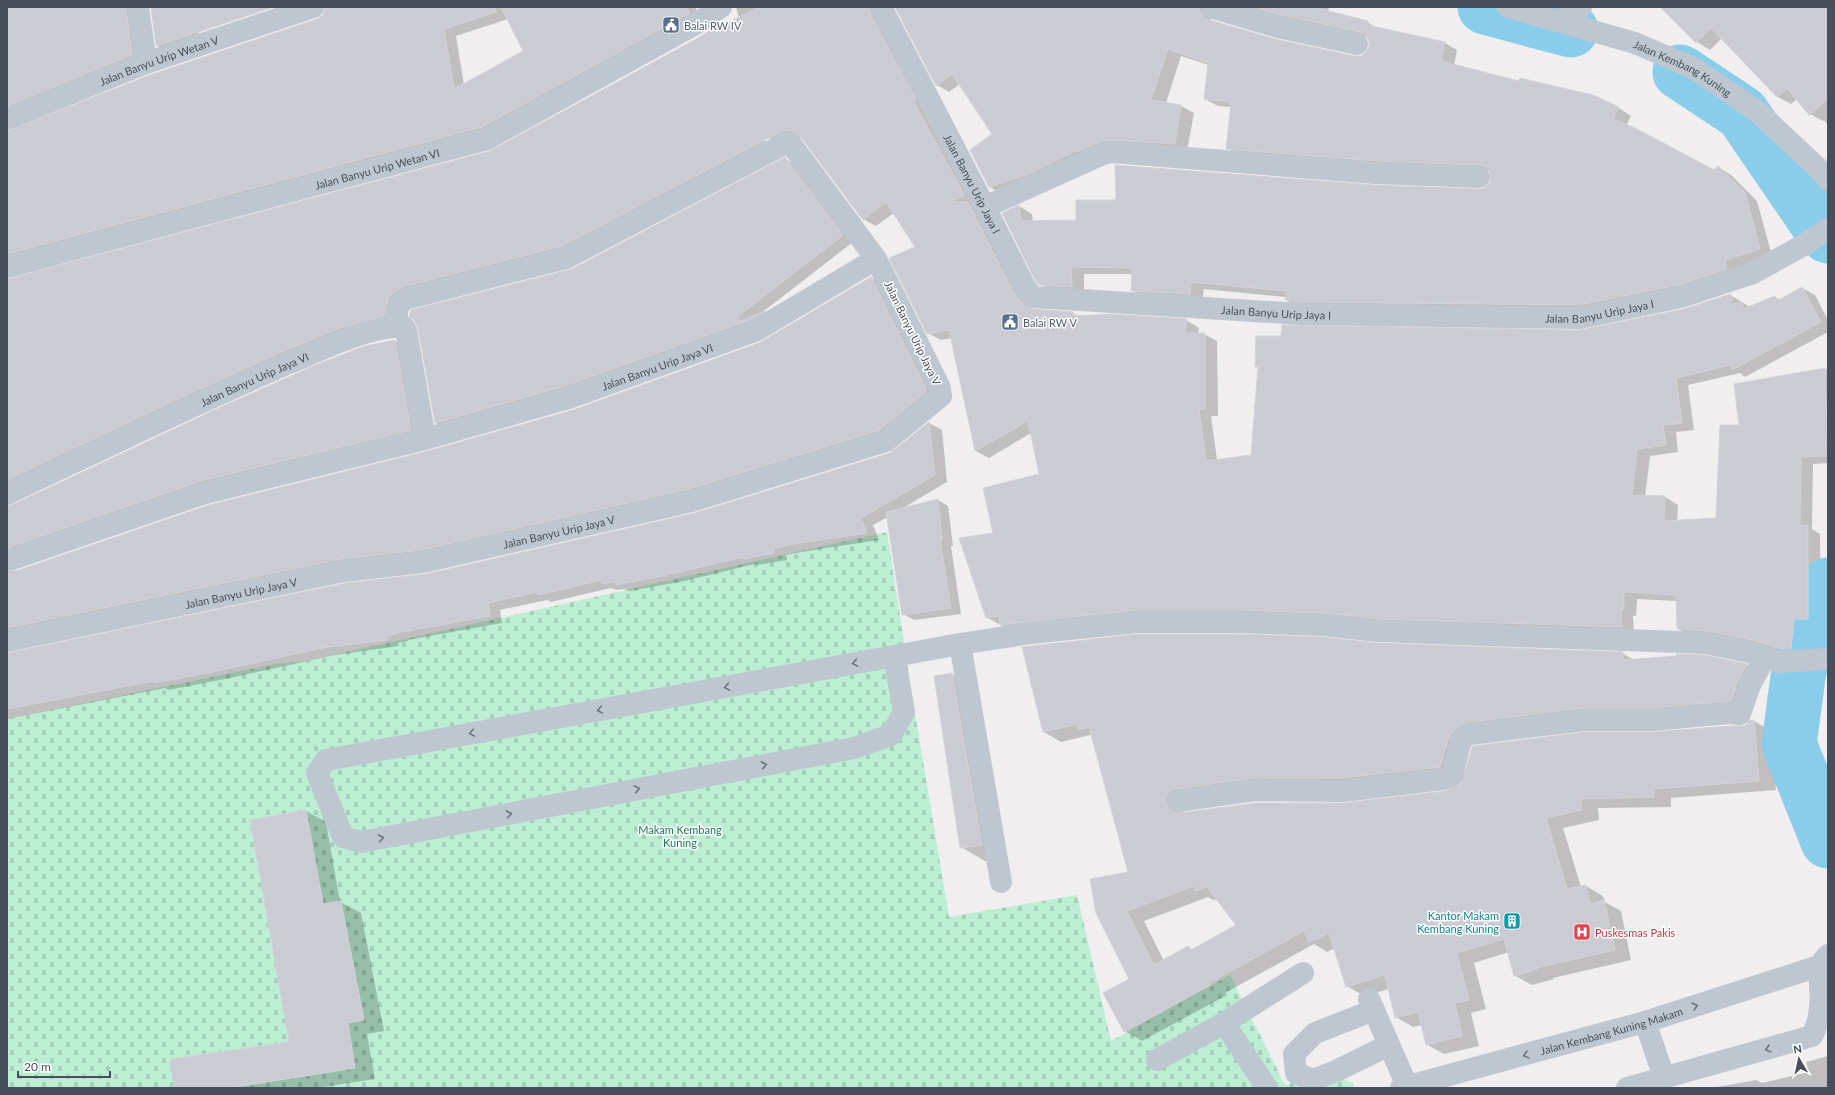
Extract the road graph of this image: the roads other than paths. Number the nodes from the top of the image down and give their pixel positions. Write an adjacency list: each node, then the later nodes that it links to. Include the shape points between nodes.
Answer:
1 (138, 7): 11 (street)
2 (314, 7): 8 (street, Jalan Banyu Urip Wetan V)
3 (722, 7): 18 (street, Jalan Banyu Urip Wetan VI, via 487,139)
4 (881, 7): 15 (street, Jalan Banyu Urip Jaya I)
5 (1210, 7): 10 (street, via 1278,27)
6 (1508, 7): 9 (street, Jalan Kembang Kuning)
7 (1582, 7): 9 (street)
8 (285, 12): 11 (street, Jalan Banyu Urip Wetan V)
9 (1559, 22): 14 (street, Jalan Kembang Kuning, via 1635,44 1695,69 1758,112 1822,171)
10 (1357, 44)
11 (146, 63): 12 (street, Jalan Banyu Urip Wetan V)
12 (7, 118)
13 (1479, 177): 15 (street, via 1367,172 1112,152)
14 (1828, 180)
15 (985, 207): 16 (street, Jalan Banyu Urip Jaya I, via 1026,289 1034,297 1301,314 1580,318 1681,297 1753,272)
16 (1828, 229)
17 (876, 259): 19 (street, via 788,142 566,258 405,299 396,310); 20 (street, Jalan Banyu Urip Jaya VI, via 755,332 569,398); 23 (street, Jalan Banyu Urip Jaya V, via 941,392 941,396 886,441 692,501 431,560 344,571)
18 (7, 267)
19 (397, 326): 20 (street, via 406,330); 21 (street, Jalan Banyu Urip Jaya VI, via 335,343 198,402)
20 (425, 440): 22 (street, Jalan Banyu Urip Jaya VI, via 205,493)
21 (7, 494)
22 (12, 559)
23 (7, 641)
24 (960, 644): 25 (street); 26 (street, via 1031,633 1137,622 1237,622 1322,625 1378,631 1704,643); 29 (street)
25 (894, 656): 25 (street, one-way to 25, via 326,760 317,773 343,837 361,842 854,748 891,735 904,712)
26 (1772, 659): 27 (street); 28 (street, via 1750,685 1740,714 1653,720 1585,720 1471,734 1461,739 1452,776 1443,779 1343,791 1256,790)
27 (1823, 659)
28 (1178, 801)
29 (1001, 882)
30 (1824, 960): 32 (street, Jalan Kembang Kuning Makam, one-way to 30); 36 (street, Jalan Kembang Kuning Makam, one-way to 36, via 1819,1020 1812,1036)
31 (1303, 973): 33 (street)
32 (1644, 1022): 36 (street); 38 (street, Jalan Kembang Kuning Makam, one-way to 38)
33 (1224, 1023): 35 (street); 37 (street)
34 (1389, 1045): 34 (street, via 1313,1080 1296,1073 1294,1054 1315,1033 1372,1004); 38 (street)
35 (1157, 1060)
36 (1664, 1077): 39 (street, Jalan Kembang Kuning Makam)
37 (1267, 1088)
38 (1405, 1088)
39 (1627, 1088)

